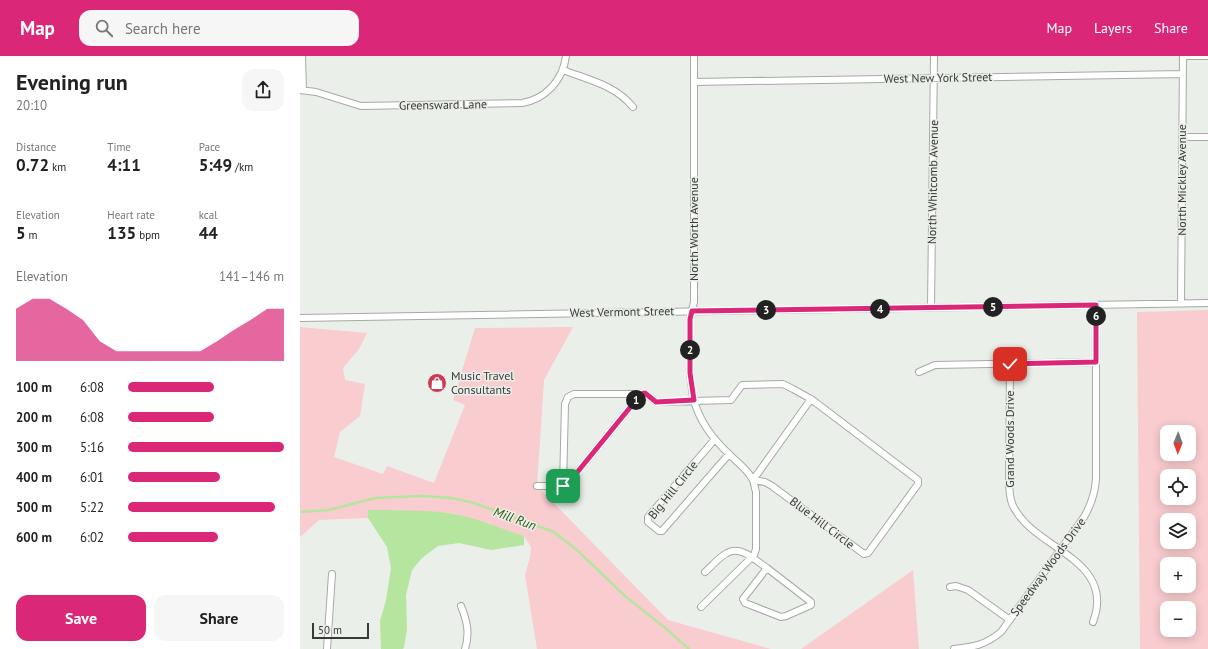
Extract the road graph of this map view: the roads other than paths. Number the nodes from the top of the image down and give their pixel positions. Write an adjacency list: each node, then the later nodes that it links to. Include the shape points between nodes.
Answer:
1 (302, 56): 11 (street)
2 (694, 56): 10 (street, North Worth Avenue)
3 (934, 56): 9 (street, North Whitcomb Avenue)
4 (1183, 56): 5 (street); 8 (street, North Mickley Avenue)
5 (1208, 56)
6 (565, 57): 7 (street, Greensward Lane)
7 (562, 70): 11 (street, Greensward Lane, via 556,83 545,94 517,104 361,106); 12 (street, via 613,89)
8 (1183, 74): 9 (street, West New York Street); 13 (street, North Mickley Avenue)
9 (934, 78): 10 (street, West New York Street); 18 (street, North Whitcomb Avenue)
10 (694, 82): 19 (street, North Worth Avenue)
11 (302, 90)
12 (633, 107)
13 (1182, 137): 14 (street); 16 (street, North Mickley Avenue)
14 (1208, 137)
15 (1208, 303): 16 (street, West Vermont Street)
16 (1181, 304): 17 (street, West Vermont Street)
17 (1096, 305): 18 (street, West Vermont Street); 21 (street, Speedway Woods Drive)
18 (931, 308): 19 (street, West Vermont Street)
19 (692, 311): 20 (street, West Vermont Street); 25 (street, North Worth Avenue, via 690,373)
20 (300, 318)
21 (1096, 362): 22 (street); 32 (street, Speedway Woods Drive, via 1095,490 1084,517)
22 (1010, 364): 23 (street, via 935,365); 32 (street, Grand Woods Drive, via 1010,497 1025,523)
23 (919, 372)
24 (641, 394): 25 (street, via 645,393 656,402); 31 (street, via 566,486); 31 (street, via 574,394 568,397 565,404)
25 (694, 400): 26 (street, via 731,400 742,385 783,384); 27 (street, via 700,419)
26 (811, 400): 29 (street); 29 (street, Blue Hill Circle, via 918,480 918,486 868,553 864,554 772,486 766,482)
27 (715, 439): 28 (street); 28 (street, Big Hill Circle, via 648,517 648,522 662,531)
28 (729, 454): 29 (street, via 744,467)
29 (753, 480): 33 (street, via 756,492 756,548)
30 (537, 486): 31 (street)
31 (563, 486)
32 (1061, 550): 40 (street, Speedway Woods Drive); 41 (street, Grand Woods Drive, via 1083,567 1092,579 1097,600)
33 (752, 558): 34 (street); 35 (street, via 743,552 727,552); 39 (street)
34 (766, 568): 34 (street, via 811,602 812,604 784,617 745,603 743,599)
35 (705, 572)
36 (332, 574): 42 (street)
37 (950, 588): 40 (street, via 956,586 968,590)
38 (461, 606): 43 (street, via 467,625)
39 (701, 607)
40 (1010, 620): 44 (street, Speedway Woods Drive, via 1001,632 990,640 974,647)
41 (1094, 622)
42 (326, 649)
43 (465, 649)
44 (954, 649)

